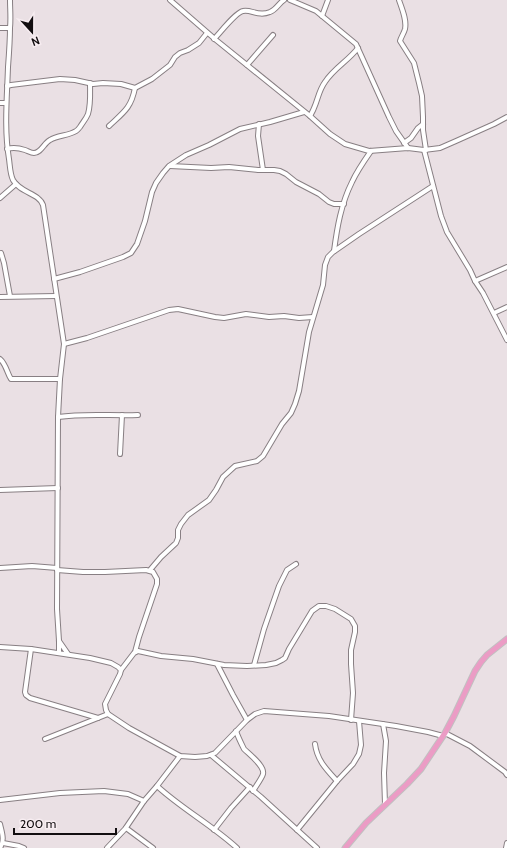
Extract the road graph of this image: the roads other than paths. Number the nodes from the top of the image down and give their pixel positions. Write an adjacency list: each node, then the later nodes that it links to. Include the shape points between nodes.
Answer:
1 (10, 0): 9 (street)
2 (170, 0): 10 (street)
3 (284, 0): 12 (street, via 270,12 258,14 242,11)
4 (290, 0): 7 (street)
5 (328, 0): 7 (street)
6 (399, 0): 24 (street, via 406,24 400,41 416,68 422,96)
7 (322, 16): 13 (street)
8 (0, 28): 9 (street)
9 (10, 28): 16 (street)
10 (207, 33): 12 (street); 17 (street, via 199,42 175,57 170,65 152,79)
11 (273, 35): 14 (street)
12 (214, 39): 14 (street)
13 (358, 48): 21 (street, via 324,82); 26 (street, via 386,111)
14 (247, 65): 20 (street)
15 (90, 83): 16 (street, via 60,79); 17 (street, via 122,84); 28 (street, via 88,114 78,130 50,140 35,153 20,148)
16 (7, 86): 19 (street)
17 (135, 88): 25 (street, via 130,105)
18 (0, 103): 19 (street)
19 (6, 103): 28 (street)
20 (304, 112): 21 (street); 23 (street)
21 (310, 116): 29 (street, via 345,144)
22 (507, 118): 30 (street, via 440,148)
23 (259, 124): 31 (street, via 240,129 186,155); 32 (street, via 258,136)
24 (423, 124): 26 (street); 30 (street)
25 (109, 126)
26 (404, 143): 27 (street)
27 (408, 148): 29 (street); 30 (street)
28 (7, 149): 33 (street, via 11,173)
29 (371, 150): 36 (street, via 353,180)
30 (425, 150): 34 (street)
31 (170, 166): 32 (street); 40 (street, via 162,173 152,192 146,222 131,253 87,270)
32 (263, 170): 36 (street, via 280,171 329,202)
33 (16, 184): 35 (street); 40 (street, via 42,201)
34 (433, 186): 37 (street); 41 (street, via 447,232)
35 (0, 198)
36 (344, 204): 37 (street)
37 (334, 251): 47 (street, via 328,257)
38 (1, 253): 43 (street)
39 (507, 266): 41 (street)
40 (54, 279): 44 (street)
41 (475, 281): 46 (street)
42 (0, 296): 43 (street)
43 (10, 296): 44 (street)
44 (56, 296): 49 (street)
45 (507, 307): 46 (street)
46 (494, 313): 48 (street)
47 (313, 317): 49 (street, via 246,314 224,318 178,309); 61 (street, via 295,404 266,452 257,461 235,466 223,477 209,500 188,515 178,530 176,543)
48 (507, 340)
49 (64, 344): 51 (street)
50 (0, 359): 51 (street, via 11,379)
51 (60, 379): 54 (street)
52 (122, 415): 53 (street); 54 (street); 55 (street)
53 (138, 415)
54 (58, 417): 56 (street)
55 (120, 454)
56 (58, 488): 57 (street); 60 (street)
57 (0, 490)
58 (296, 564): 70 (street, via 287,570 279,586)
59 (0, 568): 60 (street, via 32,566)
60 (57, 569): 61 (street, via 82,572); 63 (street)
61 (150, 570): 67 (street, via 156,576 157,584)
62 (507, 639): 79 (main road, via 487,655 475,671)
63 (59, 641): 66 (street); 68 (street)
64 (0, 647): 65 (street)
65 (31, 649): 66 (street); 73 (street, via 25,692 28,696)
66 (59, 653): 68 (street)
67 (135, 653): 69 (street, via 139,651); 71 (street)
68 (68, 654): 71 (street, via 111,663)
69 (217, 664): 70 (street); 74 (street)
70 (254, 665): 75 (street, via 276,663 286,658 315,608 326,606 335,609 351,619 355,626 351,650)
71 (121, 670): 72 (street, via 106,704)
72 (108, 714): 73 (street); 83 (street)
73 (98, 718): 80 (street)
74 (247, 720): 75 (street, via 264,711); 78 (street)
75 (351, 720): 76 (street)
76 (359, 721): 77 (street); 85 (street, via 360,754)
77 (383, 724): 79 (street); 90 (street, via 386,741)
78 (236, 731): 82 (street); 87 (street, via 245,750 263,771 263,775)
79 (444, 734): 84 (street, via 470,746); 90 (main road, via 421,769)
80 (46, 739)
81 (315, 744): 85 (street, via 322,764)
82 (211, 755): 83 (street); 87 (street)
83 (180, 756): 86 (street)
84 (507, 775)
85 (337, 781): 94 (street)
86 (157, 786): 89 (street); 93 (street)
87 (252, 789): 93 (street, via 231,808); 94 (street)
88 (0, 800): 89 (street, via 104,791 128,794)
89 (144, 801): 92 (street)
90 (385, 804): 103 (main road)
91 (0, 824): 95 (street)
92 (126, 828): 99 (street); 100 (street)
93 (214, 830): 101 (street)
94 (297, 830): 102 (street)
95 (3, 843): 97 (street); 98 (street)
96 (507, 843): 104 (street)
97 (0, 848)
98 (24, 848)
99 (107, 848)
100 (153, 848)
101 (237, 848)
102 (317, 848)
103 (345, 848)
104 (506, 848)

